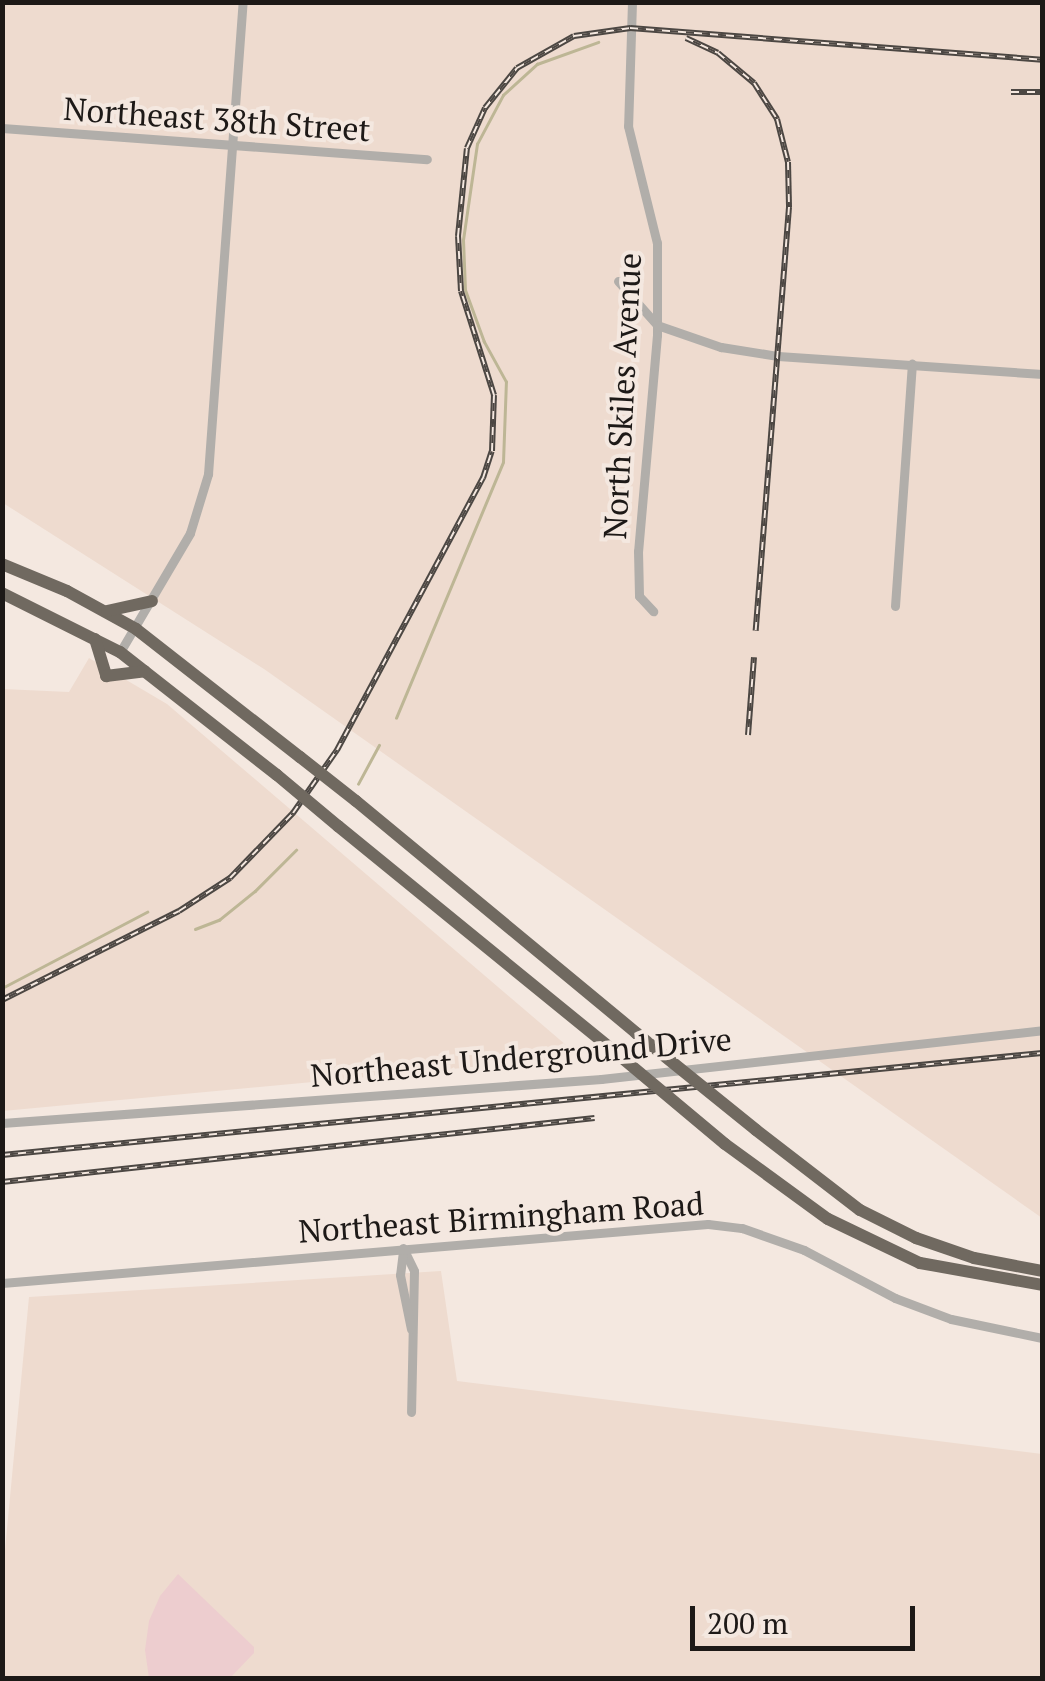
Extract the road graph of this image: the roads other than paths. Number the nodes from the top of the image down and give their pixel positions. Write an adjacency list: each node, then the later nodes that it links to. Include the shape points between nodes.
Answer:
1 (243, 2): 4 (street)
2 (632, 2): 7 (street, North Skiles Avenue, via 626,103 656,244)
3 (2, 128): 4 (street, Northeast 38th Street)
4 (234, 146): 5 (street, Northeast 38th Street); 12 (street, via 208,474 190,533)
5 (427, 160)
6 (618, 281): 7 (street)
7 (657, 325): 8 (street, via 737,350); 14 (street, North Skiles Avenue, via 638,551 639,596)
8 (912, 364): 9 (street); 13 (street)
9 (1042, 374)
10 (2, 564): 15 (highway)
11 (2, 593): 17 (highway)
12 (152, 601): 15 (highway); 16 (street)
13 (895, 606)
14 (653, 610)
15 (107, 611): 16 (highway)
16 (136, 628): 18 (street); 23 (highway, bridge, via 860,1210 974,1258)
17 (94, 636): 18 (highway); 19 (highway, via 106,676)
18 (120, 652): 19 (highway)
19 (148, 672): 25 (highway, bridge, via 725,1144 828,1219 920,1263)
20 (1042, 1030): 21 (street, Northeast Underground Drive, via 601,1079)
21 (2, 1123)
22 (403, 1248): 24 (street, Northeast Birmingham Road); 26 (street, Northeast Birmingham Road, via 708,1224 742,1228 951,1319); 27 (street)
23 (1042, 1271)
24 (2, 1283)
25 (1042, 1286)
26 (1042, 1338)
27 (411, 1412)

